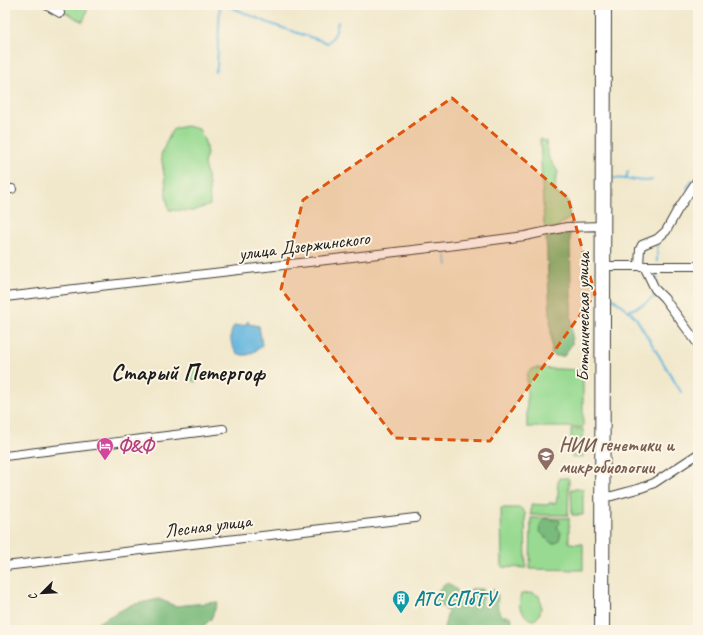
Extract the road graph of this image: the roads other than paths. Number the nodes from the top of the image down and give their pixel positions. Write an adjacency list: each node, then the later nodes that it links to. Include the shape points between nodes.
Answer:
1 (46, 5): 4 (street)
2 (600, 5): 6 (street, Ботаническая улица)
3 (607, 5): 6 (street, Ботаническая улица)
4 (60, 13)
5 (698, 178): 8 (street, via 666,231 657,239 642,245)
6 (603, 226): 7 (street, Ботаническая улица); 10 (street, улица Дзержинского, via 567,227 525,236 456,245)
7 (603, 266): 8 (street); 15 (street, Ботаническая улица)
8 (642, 266): 9 (street); 11 (street, via 655,289)
9 (698, 266)
10 (5, 298)
11 (698, 344)
12 (223, 429): 14 (street)
13 (698, 454): 15 (street, via 654,483)
14 (5, 456)
15 (602, 497): 18 (street, Ботаническая улица); 19 (street, Ботаническая улица)
16 (415, 518): 17 (street, Лесная улица)
17 (5, 566)
18 (598, 630)
19 (605, 630)

